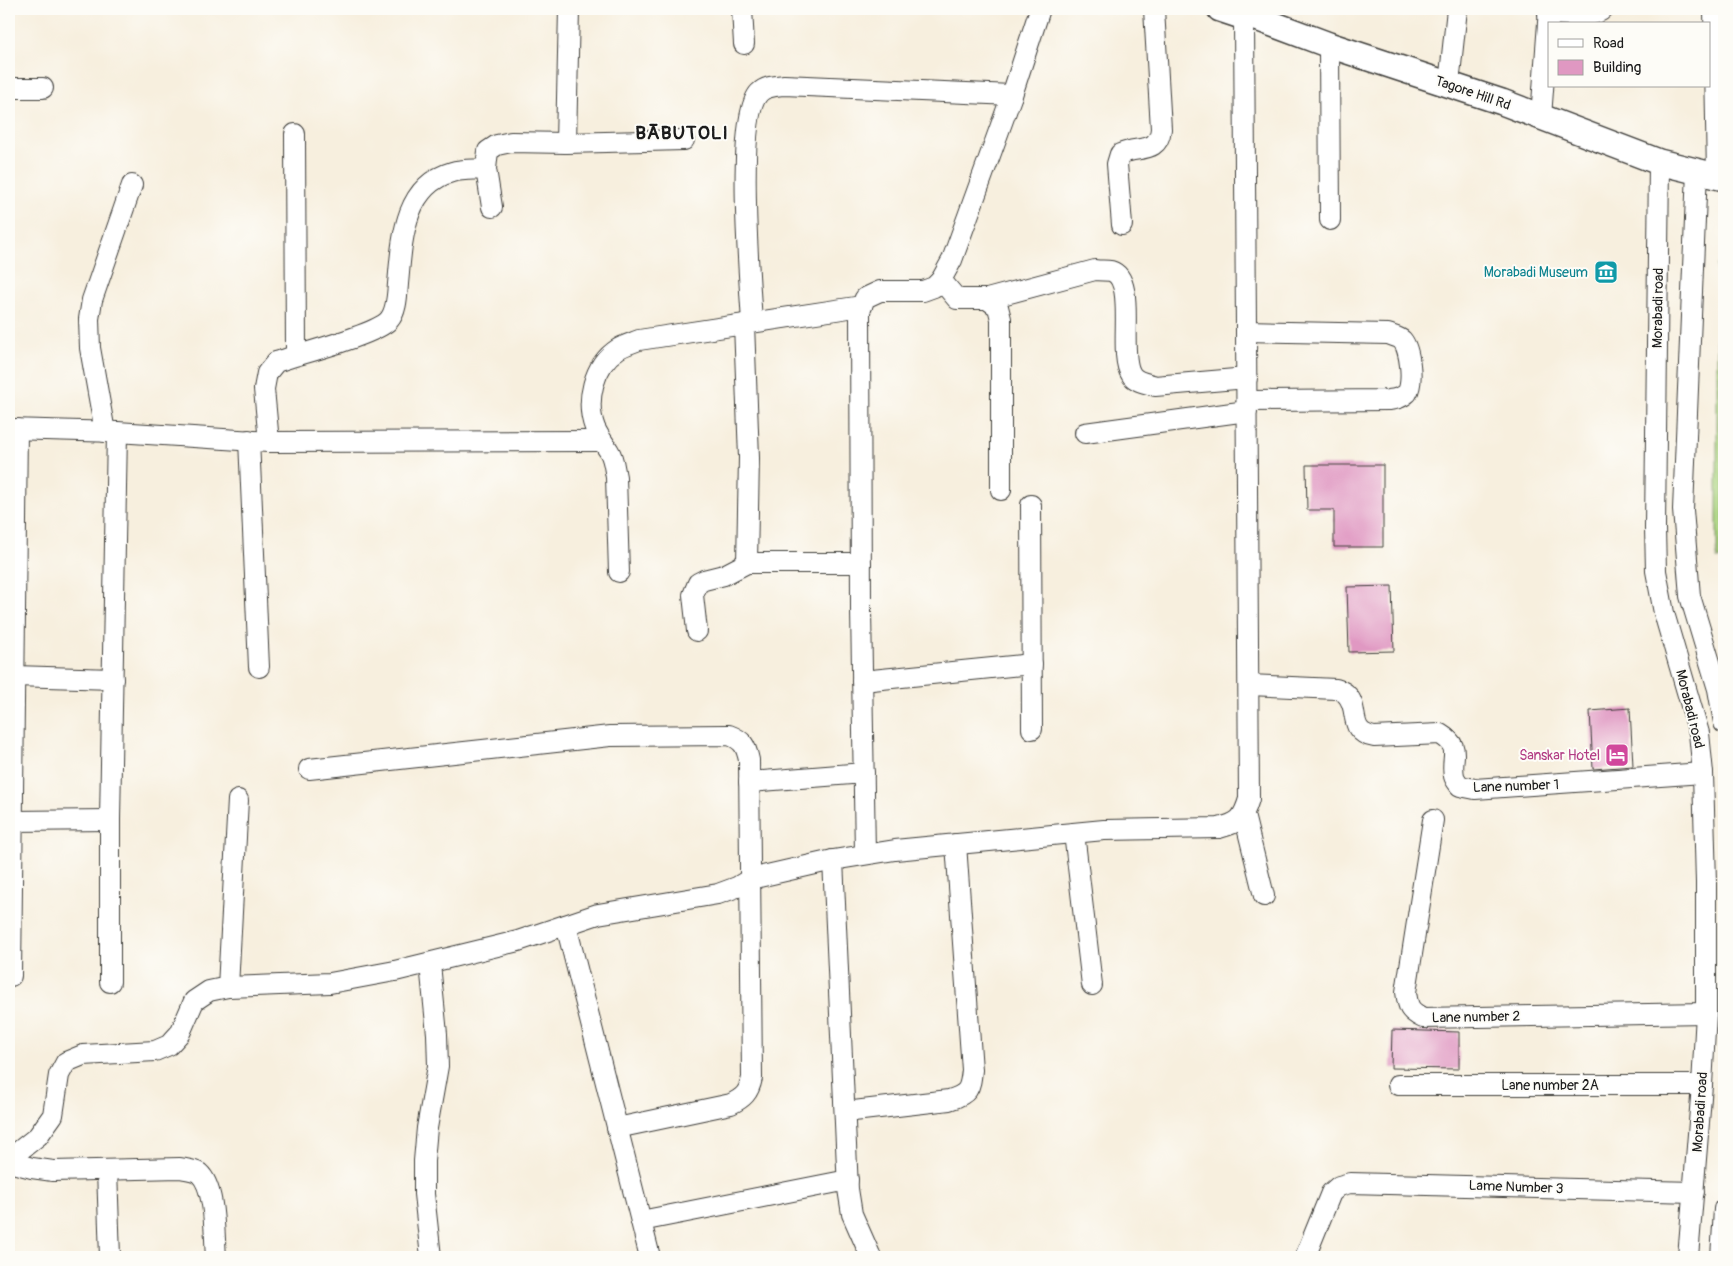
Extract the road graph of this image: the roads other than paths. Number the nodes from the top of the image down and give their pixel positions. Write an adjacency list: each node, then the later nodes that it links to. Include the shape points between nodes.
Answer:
1 (569, 9): 21 (street)
2 (742, 9): 12 (street)
3 (1040, 9): 17 (street)
4 (1154, 9): 28 (street, via 1160,138 1148,148 1120,154 1117,164)
5 (1220, 9): 10 (main road, Tagore Hill Rd)
6 (1457, 9): 14 (street)
7 (1603, 9): 9 (street, via 1592,15)
8 (1714, 9): 24 (street)
9 (1549, 11)
10 (1259, 15): 13 (main road, Tagore Hill Rd); 33 (street)
11 (1548, 24): 18 (street)
12 (744, 44)
13 (1329, 44): 14 (main road, Tagore Hill Rd); 27 (street)
14 (1449, 84): 18 (main road, Tagore Hill Rd)
15 (9, 88): 16 (street)
16 (43, 88)
17 (1012, 95): 29 (street, via 952,260); 32 (street, via 784,85 769,87 759,93 753,104 746,143)
18 (1541, 117): 22 (main road, Tagore Hill Rd)
19 (295, 134): 34 (street)
20 (684, 140): 21 (street)
21 (566, 142): 23 (street, via 497,145 488,152)
22 (1659, 162): 24 (main road, Tagore Hill Rd); 59 (street, Morabadi road, via 1656,571 1664,614 1699,733)
23 (486, 169): 26 (street); 34 (street, via 439,177 420,192 402,236 397,302 390,319 376,330)
24 (1713, 175): 55 (street, via 1683,510 1690,596 1718,689)
25 (132, 185): 38 (street, via 92,300 89,319 90,348)
26 (492, 207)
27 (1330, 220)
28 (1122, 225)
29 (941, 280): 30 (street, via 957,299); 31 (street, via 923,291 880,291 866,298)
30 (987, 299): 35 (street, via 1095,270 1112,271 1120,278 1125,294 1126,362 1131,376 1155,386); 43 (street, via 998,307 1000,319)
31 (862, 306): 32 (street); 46 (street)
32 (748, 323): 41 (street, via 639,340 617,350 601,366 592,389 590,407); 45 (street)
33 (1246, 331): 35 (street); 36 (street, via 1388,334 1401,339 1407,347 1410,386 1398,399)
34 (296, 355): 42 (street, via 276,362 267,373 264,389)
35 (1247, 378): 36 (street)
36 (1247, 406): 39 (street); 54 (street)
37 (13, 429): 38 (street); 51 (street)
38 (111, 432): 40 (street); 52 (street)
39 (1085, 433)
40 (249, 440): 42 (street); 50 (street)
41 (602, 440): 42 (street); 47 (street, via 614,462 616,477)
42 (269, 442)
43 (1001, 490)
44 (1031, 505): 49 (street)
45 (748, 563): 46 (street); 48 (street, via 724,575 698,582 693,595)
46 (861, 563): 53 (street)
47 (619, 572)
48 (697, 631)
49 (1032, 664): 53 (street); 56 (street)
50 (259, 667)
51 (14, 676): 52 (street); 65 (street)
52 (113, 679): 63 (street)
53 (862, 681): 58 (street)
54 (1249, 685): 59 (street, Lane number 1, via 1336,689 1346,693 1358,728 1364,735 1440,734 1450,740 1455,749 1454,777 1460,786 1475,789); 62 (street, via 1249,799)
55 (1724, 723)
56 (1032, 729)
57 (309, 769): 60 (street, via 610,736 729,735 746,747)
58 (864, 773): 60 (street); 68 (street)
59 (1703, 773): 71 (street, Morabadi road)
60 (749, 782): 70 (street)
61 (238, 800): 78 (street)
62 (1244, 815): 66 (street, via 1234,824 1219,828); 72 (street)
63 (110, 820): 65 (street); 76 (street)
64 (1433, 820): 79 (street, Lane number 2, via 1406,992 1407,1004 1413,1013 1423,1018)
65 (12, 821): 75 (street)
66 (1074, 833): 67 (street); 77 (street)
67 (956, 844): 68 (street); 82 (street, via 971,1086 962,1096 949,1100)
68 (865, 854): 69 (street)
69 (833, 860): 70 (street); 82 (street)
70 (750, 879): 73 (street, via 718,894 598,914); 83 (street, via 750,1090 743,1098 730,1104)
71 (1715, 884): 79 (street, Morabadi road)
72 (1264, 896)
73 (566, 925): 74 (street); 83 (street)
74 (430, 964): 78 (street, via 330,983); 92 (street, via 438,1066 424,1161)
75 (11, 976)
76 (110, 982)
77 (1092, 985)
78 (228, 987): 84 (street, via 209,991 194,1001 180,1033 169,1045 154,1051 83,1055 66,1062 59,1076 52,1115 38,1136)
79 (1706, 1013): 80 (street, Morabadi road)
80 (1702, 1084): 81 (street, Lane number 2A); 87 (street, Morabadi road)
81 (1398, 1085)
82 (844, 1112): 86 (street)
83 (618, 1128): 89 (street)
84 (9, 1161): 85 (street, via 53,1171)
85 (107, 1170): 90 (street); 91 (street, via 180,1168 198,1172 211,1195)
86 (848, 1180): 89 (street); 94 (street, via 852,1214)
87 (1694, 1192): 95 (street, Lame Number 3, via 1350,1183 1331,1193); 96 (street, Morabadi road)
88 (1724, 1210): 97 (street)
89 (641, 1221): 93 (street)
90 (110, 1257)
91 (216, 1257)
92 (430, 1257)
93 (650, 1257)
94 (871, 1257)
95 (1305, 1257)
96 (1688, 1257)
97 (1721, 1257)

